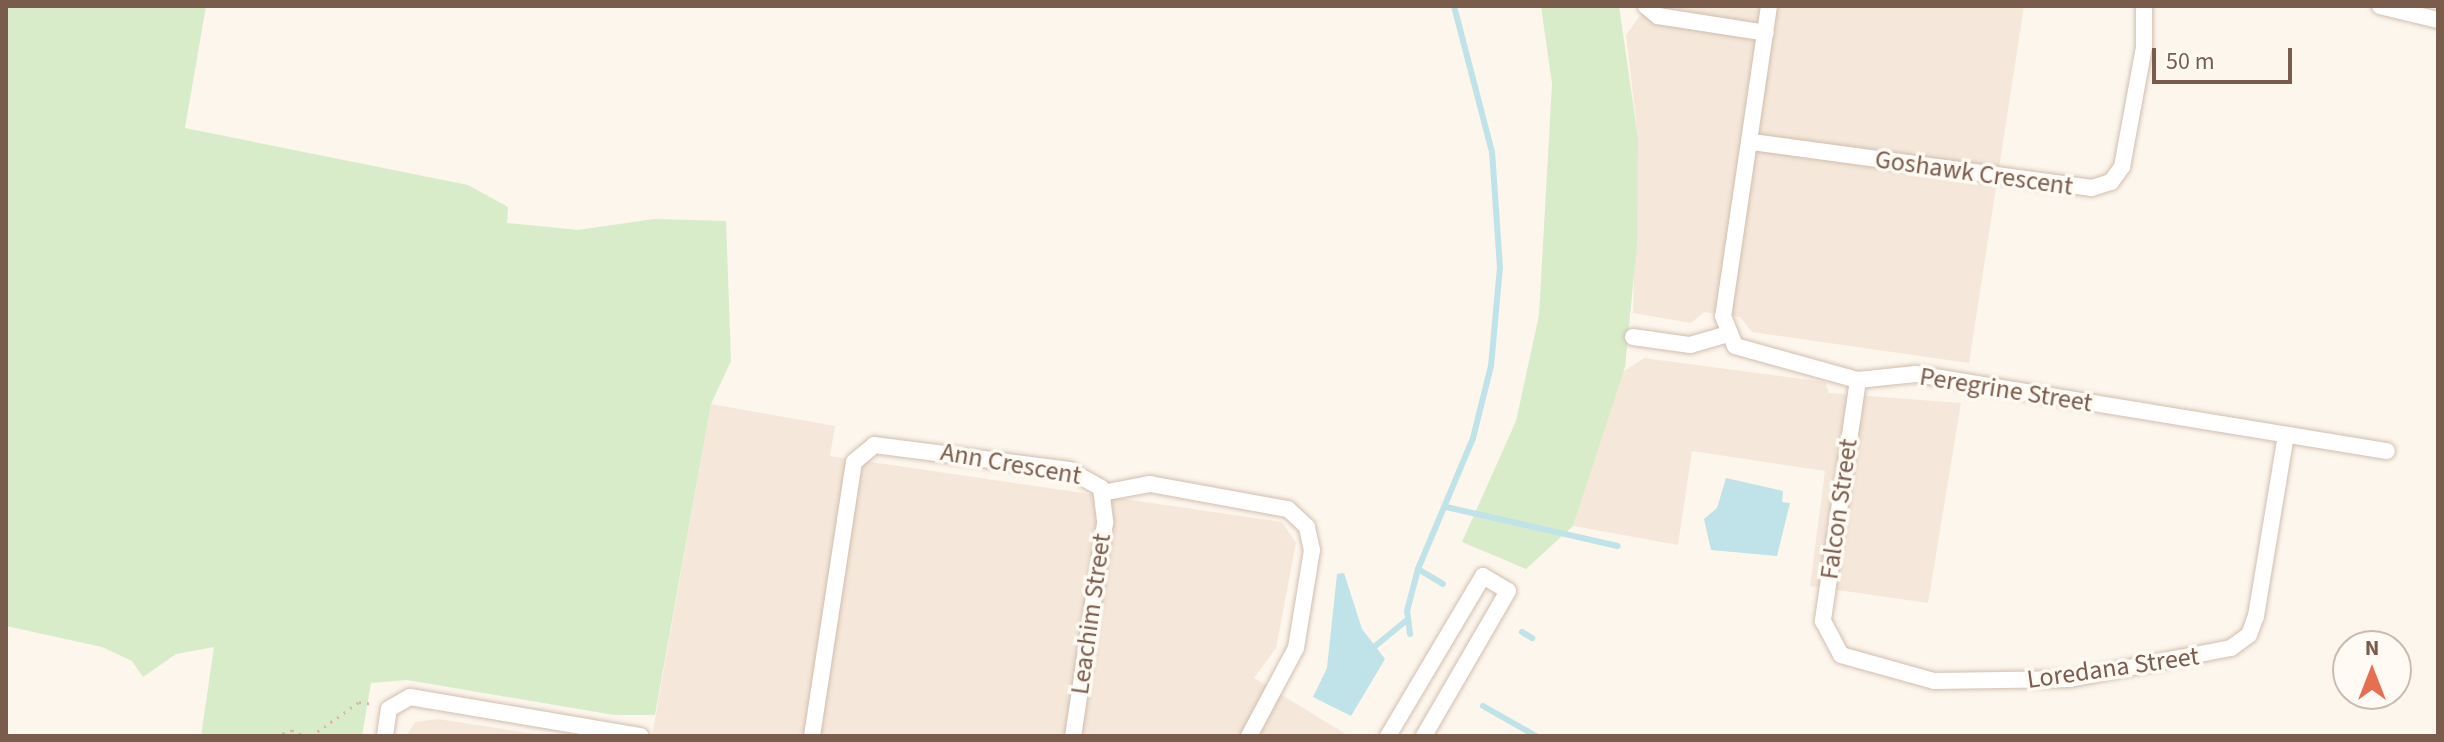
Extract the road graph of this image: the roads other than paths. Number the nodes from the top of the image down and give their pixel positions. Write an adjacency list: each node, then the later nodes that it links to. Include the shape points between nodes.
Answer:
1 (1646, 6): 6 (street, via 1658,16)
2 (1769, 6): 6 (street)
3 (2144, 6): 7 (street, Goshawk Crescent, via 2144,47 2122,167 2111,182 2092,188)
4 (2380, 6): 5 (street)
5 (2438, 20)
6 (1766, 33): 7 (street)
7 (1752, 142): 8 (street, via 1723,316)
8 (1726, 335): 9 (street, via 1690,345); 10 (street, Peregrine Street, via 1746,354 1830,367)
9 (1633, 337)
10 (1858, 380): 11 (street, Peregrine Street, via 1916,374); 14 (street, Falcon Street, via 1823,621)
11 (2286, 435): 12 (street, Peregrine Street); 14 (street, Loredana Street, via 2256,616 2249,635 2231,648 2070,679 1986,684 1865,664 1841,655)
12 (2387, 451)
13 (1102, 493): 17 (street, Ann Crescent, via 1093,479 1069,470 901,445 862,452 854,462); 18 (street, Leachim Street, via 1105,523); 19 (street, Ann Crescent, via 1150,484 1288,509 1307,527 1312,550 1296,648)
14 (1828, 638)
15 (385, 736): 16 (street, via 389,709 422,697)
16 (641, 736)
17 (812, 736)
18 (1073, 736)
19 (1249, 736)
20 (1388, 736): 21 (street, via 1483,576 1508,591)
21 (1424, 736)

